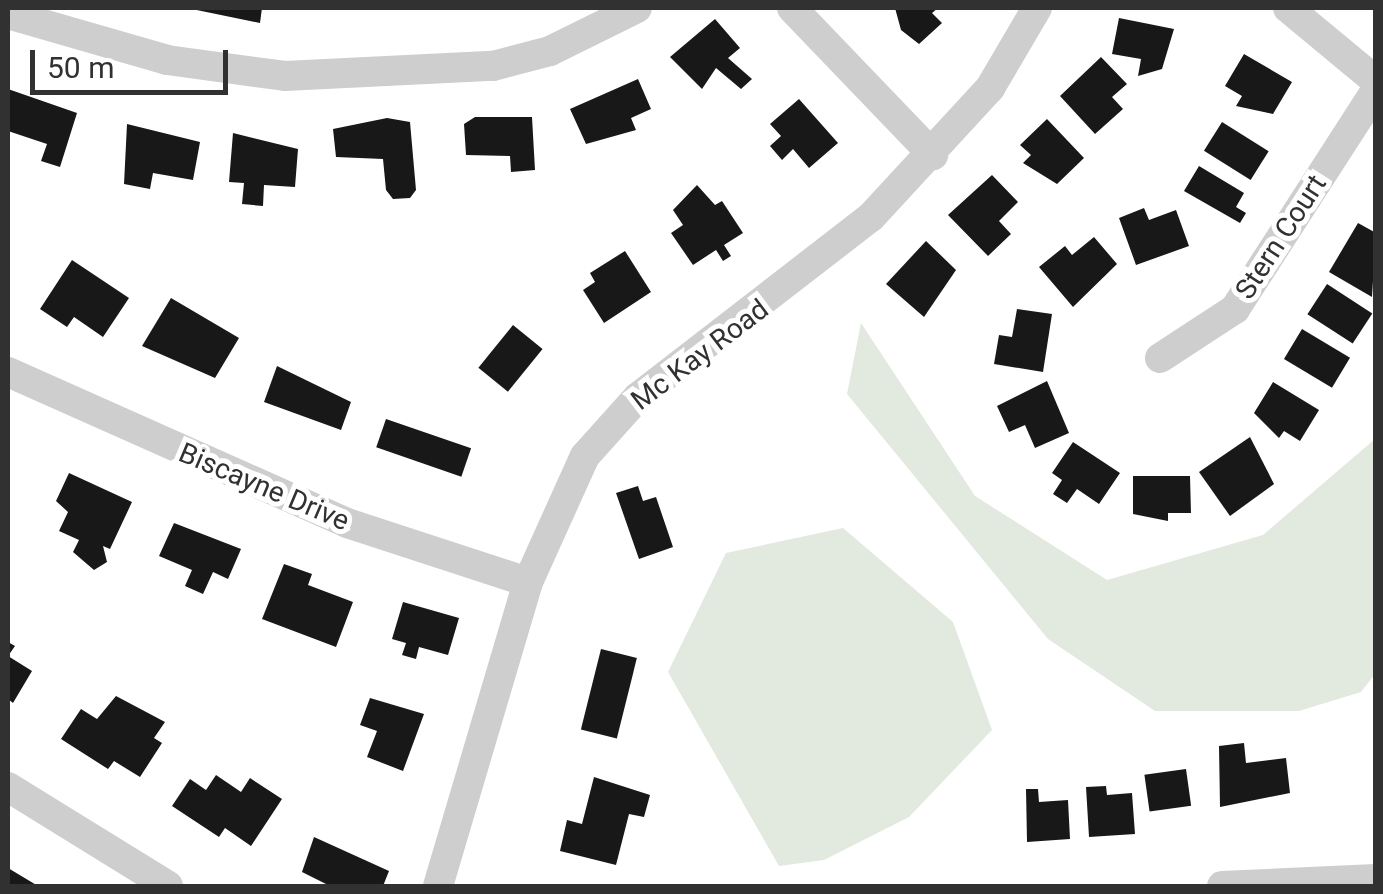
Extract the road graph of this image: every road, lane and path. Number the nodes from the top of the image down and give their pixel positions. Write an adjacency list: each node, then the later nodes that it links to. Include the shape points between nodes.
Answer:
1 (637, 8): 5 (street, via 550,52 493,66 285,76 167,60)
2 (792, 8): 8 (street)
3 (1037, 8): 8 (street, Mc Kay Road, via 990,88)
4 (1288, 8): 6 (street)
5 (8, 14)
6 (1376, 81)
7 (1376, 90): 9 (street, Stern Court, via 1235,308)
8 (933, 154): 11 (street, Mc Kay Road, via 800,279 638,397 585,456)
9 (1160, 358)
10 (8, 372): 11 (street, Biscayne Drive, via 347,523)
11 (528, 582): 15 (street, Mc Kay Road)
12 (8, 787): 14 (street)
13 (1376, 879): 16 (street)
14 (168, 886)
15 (438, 886)
16 (1222, 886)

